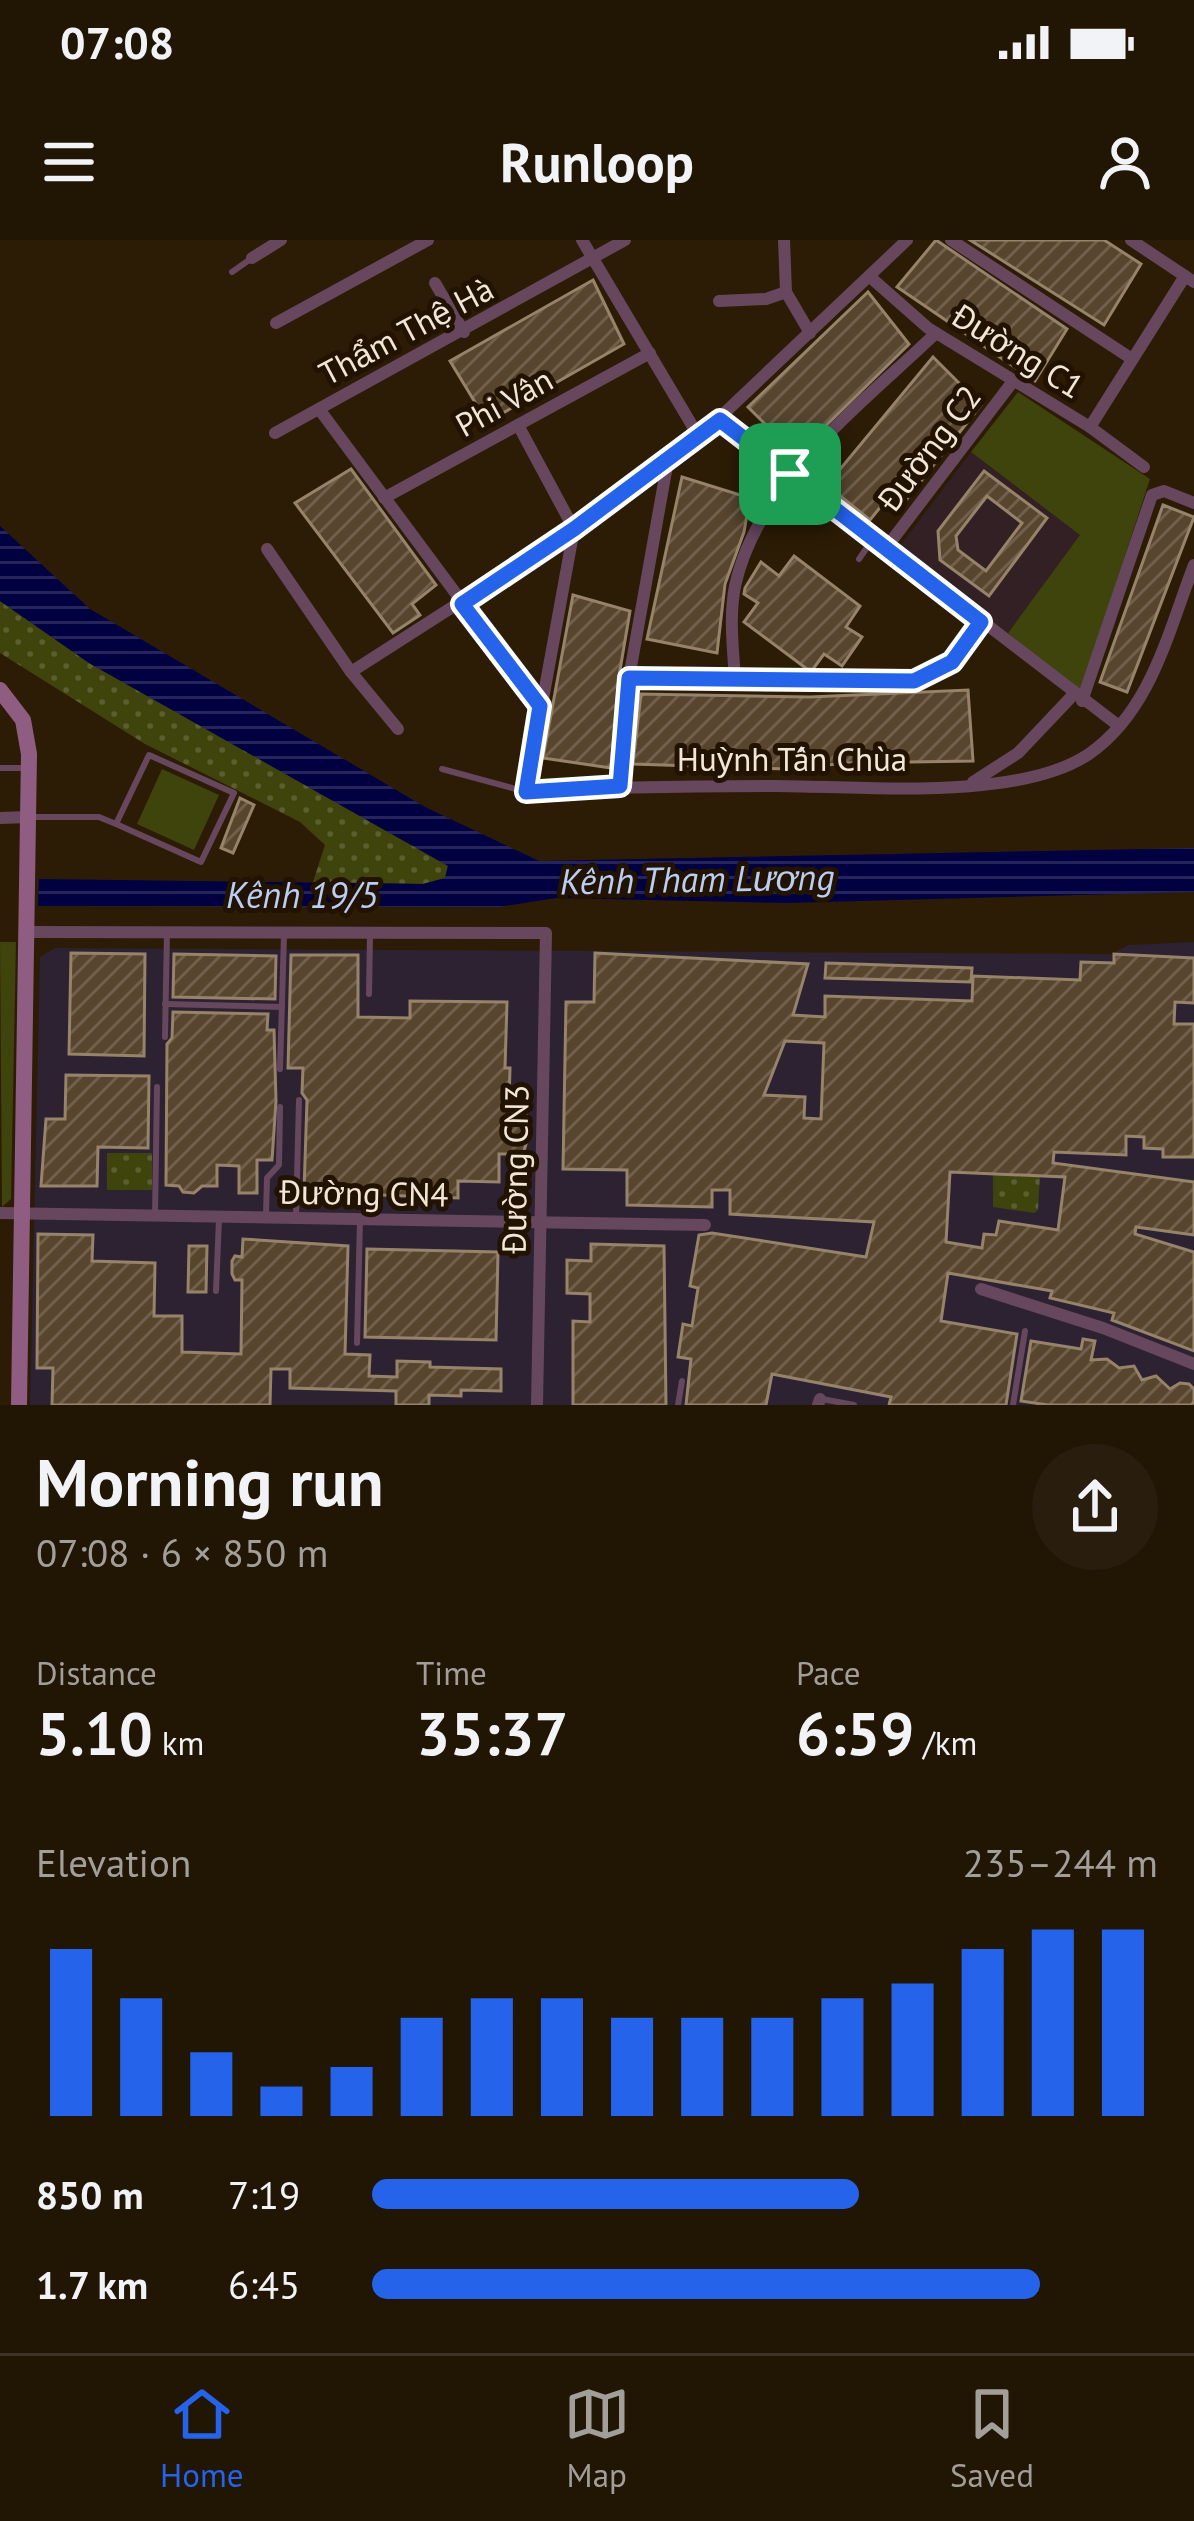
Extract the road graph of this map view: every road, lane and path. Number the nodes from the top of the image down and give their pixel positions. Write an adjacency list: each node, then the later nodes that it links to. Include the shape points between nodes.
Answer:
1 (281, 240): 9 (street)
2 (582, 240): 10 (street)
3 (626, 240): 10 (street, Thẩm Thệ Hà)
4 (784, 240): 15 (street)
5 (907, 240): 12 (street)
6 (951, 240): 22 (street)
7 (1131, 240): 13 (street)
8 (424, 241): 17 (street)
9 (252, 258): 11 (lane)
10 (593, 259): 18 (street, Thẩm Thệ Hà); 21 (street)
11 (232, 272)
12 (869, 276): 19 (street, Đường C1); 20 (street)
13 (1189, 279): 22 (street)
14 (435, 283): 18 (street)
15 (786, 292): 16 (street); 20 (street)
16 (719, 301)
17 (276, 323)
18 (464, 332): 24 (street, Thẩm Thệ Hà)
19 (936, 333): 23 (street, Đường C1); 32 (street)
20 (809, 334): 25 (street)
21 (650, 353): 26 (street, Phi Vân); 29 (street)
22 (1132, 359): 27 (street)
23 (1014, 380): 27 (street, Đường C1); 37 (street, Đường C2)
24 (319, 409): 28 (street, Thẩm Thệ Hà); 33 (street)
25 (720, 420): 29 (street); 32 (street)
26 (518, 425): 33 (street, Phi Vân); 35 (street)
27 (1090, 428): 31 (street, Đường C1)
28 (275, 433)
29 (699, 436): 30 (street)
30 (668, 459): 35 (street); 44 (street)
31 (1144, 467)
32 (790, 474): 36 (street); 45 (street, via 736,584)
33 (384, 498): 41 (street)
34 (1194, 503): 47 (street, via 1164,491 1152,495)
35 (574, 529): 41 (street); 48 (street)
36 (873, 538): 37 (street); 39 (lane)
37 (886, 548): 42 (street)
38 (267, 549): 43 (street)
39 (859, 559)
40 (1194, 565): 49 (street, Huỳnh Tấn Chùa, via 1140,703)
41 (462, 604): 43 (street); 48 (street)
42 (981, 622): 45 (street, via 952,662 914,681); 47 (street)
43 (351, 672): 50 (street)
44 (629, 678): 45 (street); 55 (street)
45 (735, 679)
46 (0, 690): 51 (street, via 26,727)
47 (1078, 698): 49 (street); 54 (street, via 1018,753)
48 (540, 706): 56 (street)
49 (1119, 726): 54 (street, Huỳnh Tấn Chùa, via 1088,754 1036,779)
50 (398, 729)
51 (29, 767): 52 (lane); 57 (street)
52 (0, 768)
53 (442, 769): 56 (lane)
54 (966, 785): 55 (street, Huỳnh Tấn Chùa)
55 (620, 786): 56 (street, Huỳnh Tấn Chùa)
56 (526, 792)
57 (29, 817): 58 (street); 59 (lane); 60 (street)
58 (0, 818)
59 (116, 824): 59 (lane, via 201,862 234,793 149,754)
60 (27, 932): 61 (street); 73 (street)
61 (167, 932): 62 (street); 65 (lane)
62 (284, 934): 63 (street); 66 (lane)
63 (370, 934): 64 (lane); 79 (street, Đường CN3, via 546,933)
64 (369, 994)
65 (165, 1004): 66 (lane); 67 (lane)
66 (282, 1006): 68 (lane)
67 (165, 1037)
68 (280, 1069)
69 (158, 1087): 74 (lane)
70 (299, 1100): 77 (lane)
71 (280, 1107): 76 (lane, via 279,1166 267,1178)
72 (0, 1213): 73 (street)
73 (22, 1214): 74 (street, Đường CN4); 88 (street)
74 (155, 1215): 75 (street, Đường CN4)
75 (219, 1216): 76 (street, Đường CN4); 82 (lane)
76 (266, 1218): 77 (street, Đường CN4)
77 (296, 1219): 78 (street, Đường CN4)
78 (360, 1220): 79 (street, Đường CN4); 84 (lane)
79 (541, 1224): 80 (street, Đường CN4); 89 (street, Đường CN3)
80 (705, 1225)
81 (981, 1289): 85 (street)
82 (216, 1291)
83 (1025, 1331): 92 (lane)
84 (357, 1343)
85 (1194, 1364)
86 (682, 1381): 90 (lane)
87 (819, 1402): 91 (lane)
88 (19, 1405)
89 (537, 1405)
90 (677, 1405)
91 (854, 1405)
92 (1013, 1405)

